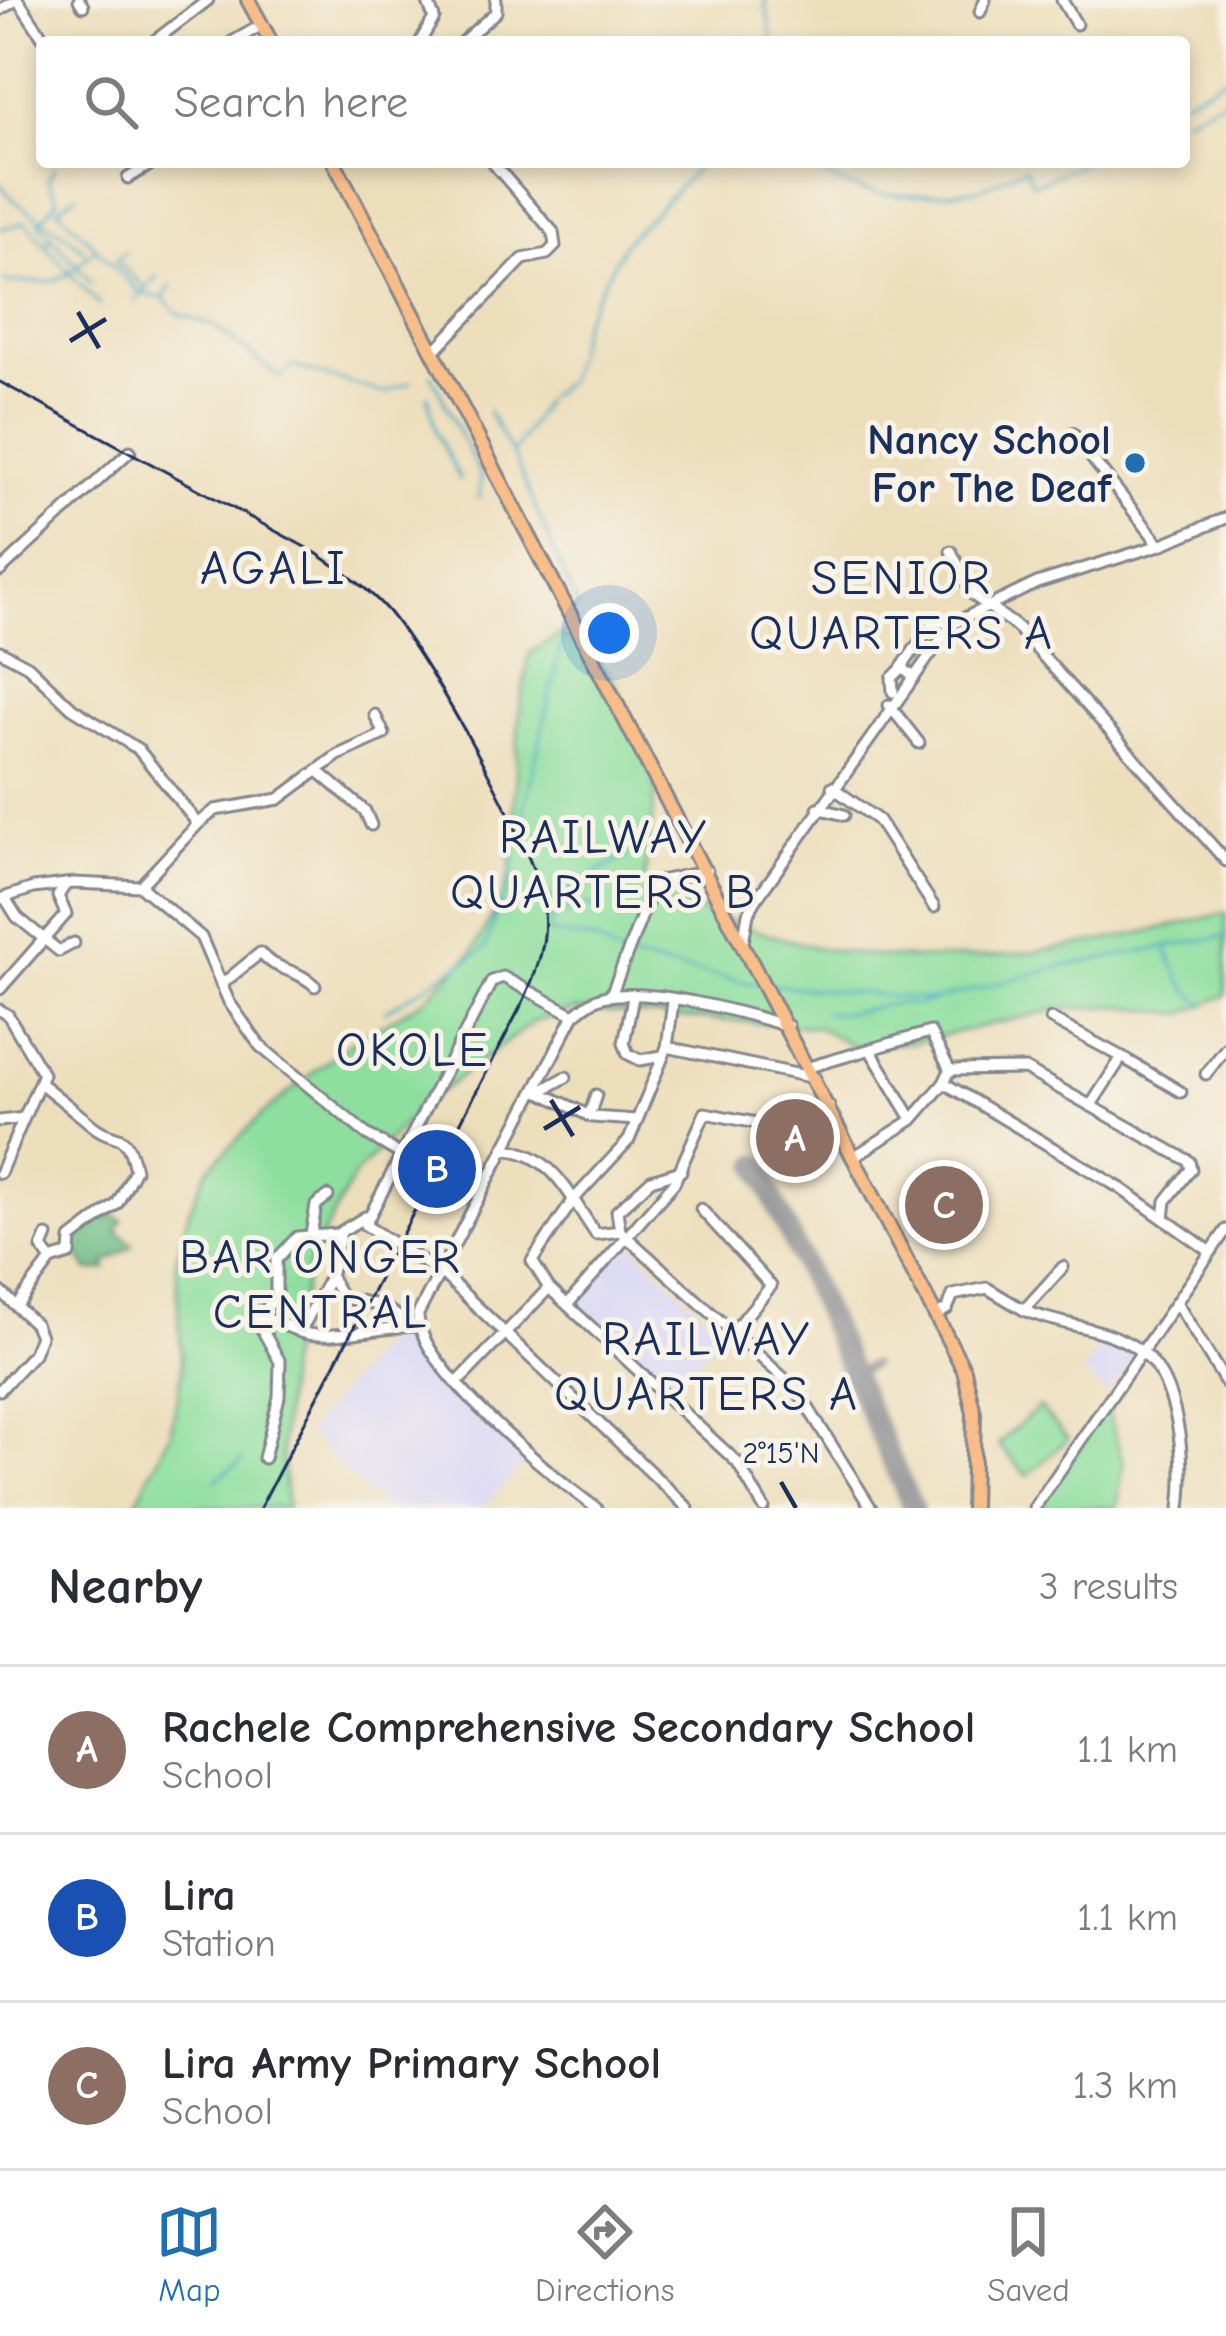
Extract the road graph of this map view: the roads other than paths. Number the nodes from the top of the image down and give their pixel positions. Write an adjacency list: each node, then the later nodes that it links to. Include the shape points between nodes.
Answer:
1 (17, 0): 8 (street); 12 (street)
2 (208, 0): 13 (street)
3 (248, 0): 11 (main road)
4 (427, 0): 16 (street, via 434,18)
5 (496, 0): 17 (street, via 496,12)
6 (985, 0): 9 (street)
7 (1062, 0): 10 (street)
8 (0, 10)
9 (980, 12)
10 (1076, 24)
11 (262, 25): 14 (street); 15 (main road)
12 (42, 36)
13 (161, 36)
14 (243, 36)
15 (268, 36)
16 (424, 36)
17 (469, 36)
18 (144, 168): 21 (street)
19 (337, 168): 22 (main road)
20 (497, 168): 22 (street, via 556,242 547,254 523,259)
21 (128, 178)
22 (434, 351): 51 (main road)
23 (1072, 434): 26 (street)
24 (130, 451): 28 (street)
25 (1226, 518): 26 (street)
26 (1160, 545): 29 (street)
27 (951, 551): 30 (street, via 964,584)
28 (0, 572)
29 (1002, 600): 30 (street); 31 (street)
30 (988, 606): 31 (street); 32 (street)
31 (1003, 612): 50 (street)
32 (952, 624): 33 (street, via 939,618); 34 (street)
33 (928, 632): 34 (street); 36 (street)
34 (939, 640): 37 (street)
35 (0, 650): 48 (street, via 138,749)
36 (913, 652): 37 (street); 38 (street)
37 (925, 659): 39 (street)
38 (902, 668): 39 (street); 40 (street)
39 (910, 679): 40 (street); 41 (street)
40 (893, 692): 41 (street)
41 (889, 707): 43 (street); 45 (street)
42 (375, 715): 44 (street, via 384,734)
43 (919, 743)
44 (318, 771): 48 (street, via 279,799 215,810); 49 (street)
45 (832, 787): 46 (street); 55 (street, via 878,820)
46 (818, 808): 47 (street); 56 (street)
47 (844, 815)
48 (198, 824): 53 (street)
49 (371, 825)
50 (1226, 861)
51 (707, 871): 57 (main road); 64 (street, via 655,882)
52 (66, 884): 53 (street); 54 (street); 58 (street, via 58,896 66,914)
53 (140, 886): 61 (street, via 201,937)
54 (3, 899): 58 (street)
55 (934, 907)
56 (748, 914): 57 (main road); 59 (street)
57 (732, 922): 59 (main road)
58 (44, 937): 60 (street, via 60,951); 63 (street)
59 (743, 942): 70 (main road)
60 (74, 943)
61 (221, 985): 62 (street, via 260,953); 92 (street, via 260,1046)
62 (315, 986)
63 (0, 988)
64 (610, 995): 65 (street); 68 (street)
65 (633, 997): 66 (street); 72 (street, via 628,1054 640,1060)
66 (674, 1002): 70 (street); 72 (street)
67 (0, 1010): 79 (street, via 43,1072)
68 (574, 1015): 81 (street); 92 (street, via 503,977 492,981)
69 (1051, 1019): 74 (street)
70 (788, 1026): 76 (main road)
71 (1226, 1048): 77 (street)
72 (664, 1051): 76 (street); 89 (street)
73 (872, 1052): 75 (street, via 927,1031); 76 (street); 88 (street)
74 (1122, 1057): 82 (street); 84 (street)
75 (950, 1070): 80 (street); 84 (street, via 1025,1069)
76 (812, 1072): 85 (main road)
77 (1206, 1074)
78 (566, 1077): 81 (street)
79 (40, 1083): 87 (street); 107 (street, via 88,1123 117,1133 135,1170 117,1204 71,1240 70,1255)
80 (944, 1083): 88 (street); 100 (street)
81 (536, 1092): 86 (street); 91 (street)
82 (1181, 1092)
83 (596, 1095): 86 (street)
84 (1091, 1105): 100 (street, via 1189,1162)
85 (830, 1106): 93 (main road); 94 (street, via 777,1127 705,1113)
86 (589, 1116): 89 (street)
87 (24, 1118): 90 (street); 95 (street)
88 (913, 1119): 93 (street)
89 (636, 1120): 97 (street, via 626,1145)
90 (0, 1121)
91 (504, 1149): 97 (street, via 546,1166); 109 (street)
92 (400, 1154): 99 (street)
93 (856, 1156): 118 (main road)
94 (681, 1171): 104 (street); 104 (street, via 649,1181 617,1211)
95 (0, 1173)
96 (323, 1197): 103 (street)
97 (574, 1199): 104 (street, via 596,1234); 111 (street, via 532,1261)
98 (701, 1209): 122 (street, via 771,1286)
99 (369, 1213): 102 (street); 109 (street, via 367,1227)
100 (1164, 1219): 106 (street)
101 (1226, 1230): 106 (street)
102 (341, 1232): 103 (street); 110 (street)
103 (311, 1235): 117 (street, via 280,1250 276,1294)
104 (625, 1235): 115 (street); 122 (street)
105 (47, 1236): 107 (street, via 42,1246)
106 (1211, 1252): 113 (street)
107 (51, 1260): 114 (street)
108 (1063, 1267): 116 (street)
109 (440, 1272): 119 (street); 121 (street)
110 (330, 1277): 119 (street, via 340,1296 382,1306); 120 (street)
111 (549, 1288): 115 (street); 121 (street)
112 (2, 1295): 114 (street)
113 (1176, 1302): 123 (street); 125 (street)
114 (18, 1304): 126 (street, via 39,1342)
115 (568, 1304): 130 (street, via 693,1417 740,1466)
116 (1024, 1310): 118 (street, via 987,1288 952,1295); 123 (street)
117 (262, 1314): 120 (street); 127 (street, via 259,1328 280,1362)
118 (937, 1315): 132 (main road, via 972,1397)
119 (416, 1326): 120 (street, via 321,1338); 124 (street)
120 (299, 1330)
121 (506, 1334): 124 (street); 129 (street)
122 (730, 1334): 131 (street, via 810,1405)
123 (1142, 1351): 133 (street); 134 (street, via 1171,1410 1183,1472)
124 (458, 1383): 128 (street, via 540,1466)
125 (1226, 1383)
126 (0, 1390)
127 (264, 1458)
128 (596, 1508)
129 (688, 1508)
130 (764, 1508)
131 (871, 1508)
132 (971, 1508)
133 (1034, 1508)
134 (1180, 1508)

